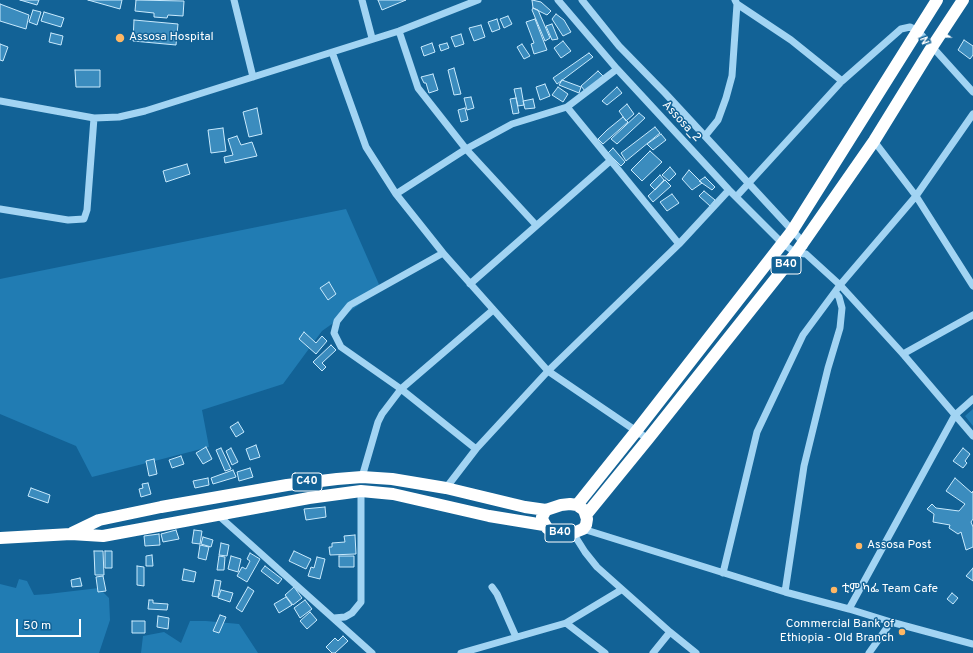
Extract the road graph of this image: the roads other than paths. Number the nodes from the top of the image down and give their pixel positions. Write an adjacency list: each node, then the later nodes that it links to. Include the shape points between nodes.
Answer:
1 (234, 0): 15 (street)
2 (362, 0): 11 (street)
3 (478, 0): 9 (street)
4 (558, 0): 14 (street, Assosa_2)
5 (582, 0): 22 (street, Assosa_2, via 619,46)
6 (937, 0): 10 (highway, B40)
7 (964, 0): 12 (highway, B40)
8 (736, 2): 16 (street, via 791,40); 22 (street, via 732,76 718,120)
9 (399, 31): 11 (street); 24 (street, via 418,88)
10 (918, 31): 12 (street); 16 (street, via 910,27 901,29); 33 (highway, B40)
11 (372, 38): 13 (street)
12 (932, 48): 17 (street); 23 (highway, B40)
13 (332, 52): 15 (street); 28 (street, via 366,147)
14 (617, 68): 19 (street); 27 (street, Assosa_2)
15 (252, 77): 21 (street, via 145,111 119,117)
16 (842, 81): 26 (street)
17 (973, 92)
18 (0, 101): 21 (street)
19 (567, 107): 24 (street, via 512,124); 25 (street)
20 (973, 114): 29 (street)
21 (94, 118): 31 (street, via 87,210 84,219 68,220)
22 (705, 136): 26 (street, Assosa_2)
23 (874, 141): 29 (street); 36 (highway, B40)
24 (466, 149): 28 (street); 32 (street)
25 (610, 161): 32 (street); 35 (street)
26 (748, 184): 30 (street); 33 (street, Assosa_2)
27 (729, 190): 30 (street, Assosa_2); 35 (street)
28 (396, 194): 37 (street)
29 (916, 196): 39 (street); 40 (street)
30 (736, 197): 34 (street, Assosa_2)
31 (0, 209)
32 (536, 225): 38 (street)
33 (792, 231): 34 (highway, B40); 36 (street, Assosa_2)
34 (782, 242): 36 (street, Assosa_2); 49 (highway, B40)
35 (679, 244): 45 (street)
36 (801, 250): 39 (street); 51 (highway, B40)
37 (443, 253): 38 (street); 46 (street, via 350,305 337,321 334,333 341,347)
38 (470, 284): 42 (street)
39 (840, 285): 41 (street); 44 (street)
40 (973, 286)
41 (835, 292): 66 (street, via 802,335 757,432); 69 (street, via 842,308 840,328 804,466)
42 (493, 310): 45 (street); 46 (street)
43 (973, 315): 44 (street)
44 (903, 354): 48 (street)
45 (548, 371): 49 (street); 52 (street)
46 (401, 389): 52 (street); 53 (street, via 378,422)
47 (973, 399): 48 (street)
48 (955, 415): 50 (street); 70 (street)
49 (637, 430): 51 (street); 58 (highway, B40)
50 (973, 436)
51 (648, 439): 60 (highway, B40)
52 (476, 449): 55 (street)
53 (362, 477): 54 (highway, C40); 55 (highway, C40)
54 (306, 482): 57 (highway); 64 (highway, C40, via 222,495 99,520)
55 (446, 488): 59 (highway, C40)
56 (361, 490): 57 (highway, C40); 62 (highway, C40, via 393,494 489,516); 71 (street, via 361,602 352,613)
57 (309, 498): 61 (highway, C40)
58 (577, 505): 59 (highway, B40, via 561,505); 60 (highway, B40)
59 (546, 510): 62 (highway, B40, via 542,517)
60 (586, 515): 63 (highway, B40, via 586,524)
61 (219, 516): 64 (highway, C40, via 103,536); 71 (street)
62 (544, 525): 63 (highway, B40, via 552,531)
63 (578, 531): 66 (street); 68 (street, via 585,552)
64 (71, 534): 65 (highway, C40)
65 (0, 538)
66 (723, 573): 69 (street)
67 (492, 587): 75 (street)
68 (621, 590): 73 (street); 74 (street)
69 (785, 592): 70 (street)
70 (849, 609): 72 (street)
71 (334, 618): 77 (street)
72 (891, 622): 76 (street); 82 (street)
73 (566, 623): 75 (street); 79 (street)
74 (670, 632): 80 (street); 81 (street)
75 (516, 637): 78 (street)
76 (973, 644)
77 (372, 653)
78 (461, 653)
79 (605, 653)
80 (653, 653)
81 (696, 653)
82 (869, 653)

